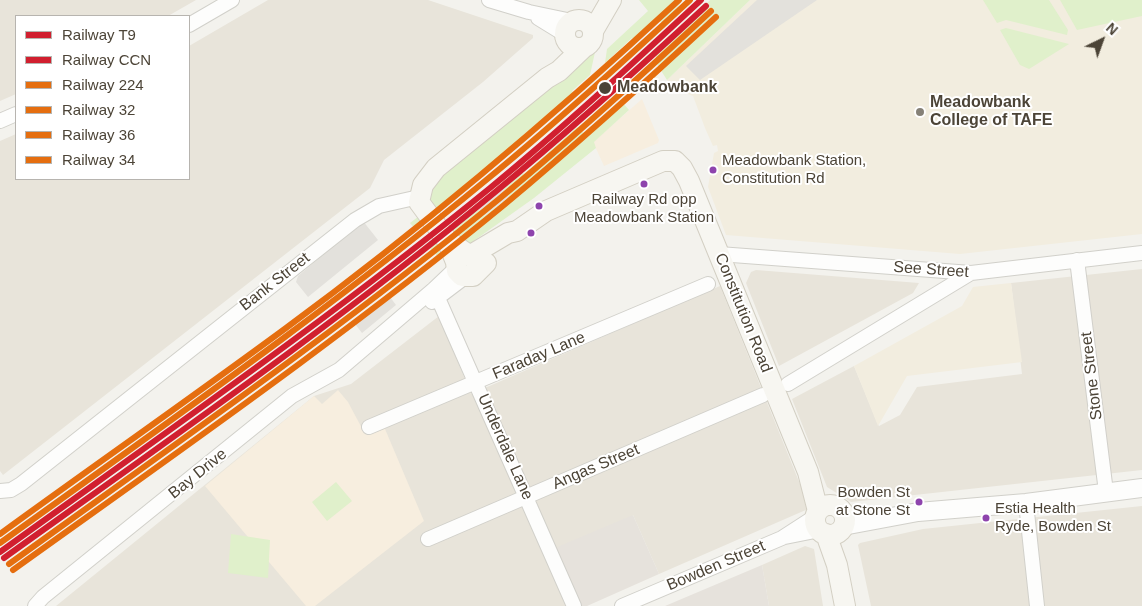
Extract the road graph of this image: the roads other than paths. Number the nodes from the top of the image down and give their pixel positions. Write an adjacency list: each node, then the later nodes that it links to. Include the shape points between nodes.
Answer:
1 (216, 0): 6 (street)
2 (232, 0): 7 (street)
3 (490, 0): 8 (street, via 529,12)
4 (596, 0): 8 (main road)
5 (611, 0): 8 (main road)
6 (190, 15)
7 (190, 24)
8 (577, 33): 13 (main road, via 559,71 436,168 423,185)
9 (15, 107): 10 (street)
10 (0, 114)
11 (15, 114): 12 (street)
12 (0, 121)
13 (421, 204): 16 (main road); 26 (street, Bank Street, via 379,206 355,220 21,484)
14 (718, 254): 16 (main road, Constitution Road, via 685,172 671,160 556,206 536,216 517,231 514,239); 18 (street, See Street); 30 (main road, Constitution Road)
15 (1142, 254): 17 (street, See Street)
16 (461, 258): 20 (street, Bay Drive)
17 (1078, 260): 18 (street, See Street); 27 (street, Stone Street)
18 (971, 273): 22 (street)
19 (708, 284): 21 (street, Faraday Lane)
20 (436, 293): 21 (street, Underdale Lane); 33 (street, Bay Drive, via 390,325 339,370 292,396)
21 (476, 382): 24 (street, Faraday Lane); 28 (street, Underdale Lane)
22 (788, 384)
23 (763, 395): 28 (street, Angas Street)
24 (370, 427)
25 (1142, 488): 27 (street, Bowden Street)
26 (0, 492)
27 (1106, 492): 29 (street, Bowden Street)
28 (527, 496): 31 (street, Angas Street); 34 (street, Underdale Lane)
29 (1026, 503): 30 (street, Bowden Street); 37 (street)
30 (829, 521): 32 (street, Bowden Street, via 782,538); 36 (main road, Constitution Road)
31 (428, 539)
32 (644, 602): 35 (street, Bowden Street)
33 (35, 606)
34 (574, 606)
35 (622, 606)
36 (845, 606)
37 (1037, 606)

